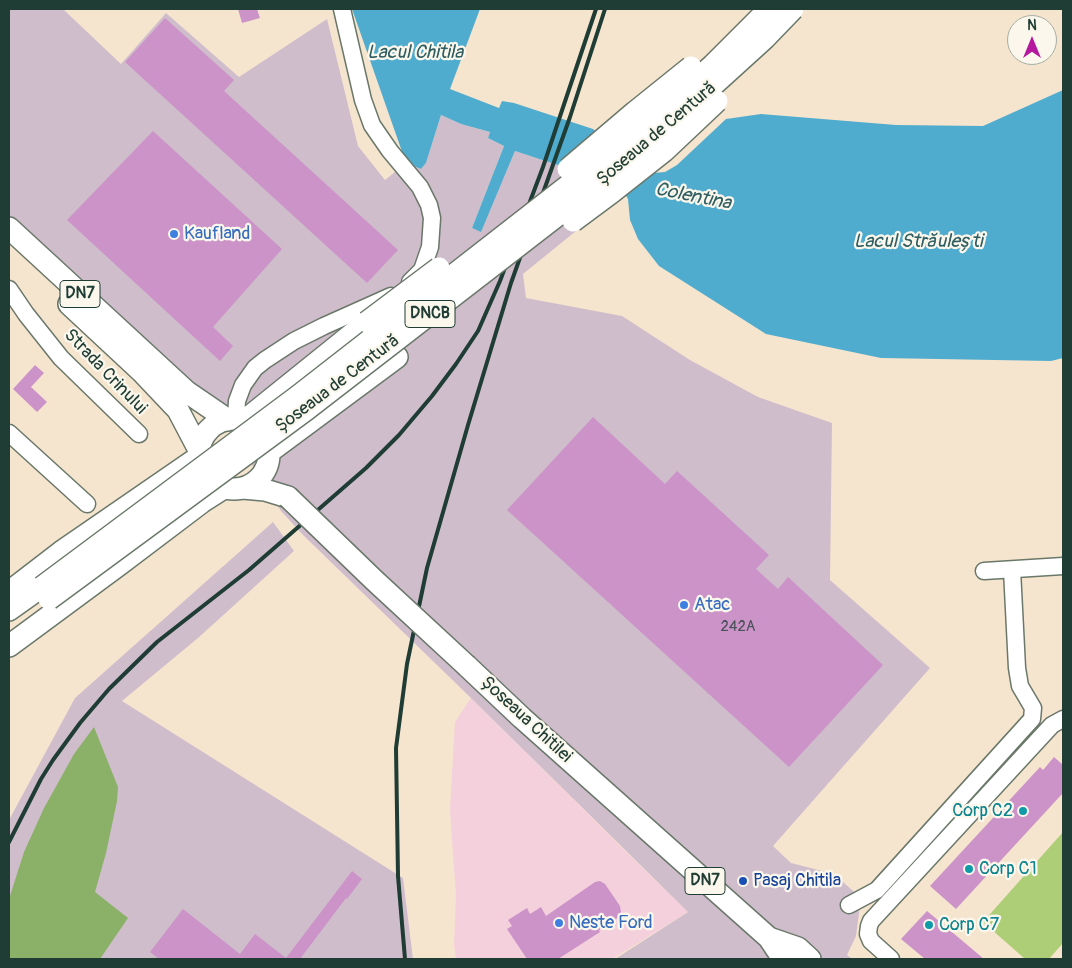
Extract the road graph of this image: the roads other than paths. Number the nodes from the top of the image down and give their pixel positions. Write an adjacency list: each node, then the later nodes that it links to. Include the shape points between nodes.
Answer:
1 (342, 9): 9 (street, via 372,125 420,187 429,205 430,247 422,270 394,294 294,341 256,368 243,385 237,401)
2 (757, 9): 9 (main road, bridge, via 708,55 550,184)
3 (769, 9): 21 (main road, Șoseaua de Centură / DNCB, bridge, via 713,65 639,131)
4 (793, 9): 21 (main road, Șoseaua de Centură / DNCB, bridge, via 657,136 567,208 299,414)
5 (806, 9): 13 (main road, bridge, via 664,151)
6 (9, 228): 9 (main road, DN7, via 187,392)
7 (9, 248): 12 (main road, DN7, via 142,372 178,410)
8 (9, 288): 11 (street, Strada Crinului, via 61,358)
9 (236, 420): 12 (main road, via 220,422 206,433); 13 (main road, DN7, via 252,424 264,436)
10 (9, 434): 16 (street)
11 (138, 434)
12 (199, 454): 14 (main road, DN7, via 208,478); 20 (main road)
13 (268, 457): 14 (main road, via 262,476 256,482); 15 (main road, Șoseaua Chitilei / DN7, via 275,477)
14 (233, 488): 15 (main road, Șoseaua Chitilei / DN7, via 265,490); 24 (main road, via 202,502)
15 (288, 497): 27 (main road, Șoseaua Chitilei / DN7, bridge, via 529,725)
16 (87, 504)
17 (1063, 566): 18 (street)
18 (1012, 570): 19 (street); 26 (street, via 1017,668 1020,686 1032,708 1032,719 877,890)
19 (984, 571)
20 (9, 592)
21 (45, 593): 22 (main road, Șoseaua de Centură / DNCB); 23 (main road, Șoseaua de Centură / DNCB)
22 (9, 610)
23 (9, 627)
24 (9, 646)
25 (1063, 719): 30 (street, via 1052,725 871,921 868,934)
26 (849, 905)
27 (769, 938): 28 (main road, Șoseaua Chitilei / DN7); 29 (main road, Șoseaua Chitilei / DN7, via 798,948)
28 (783, 959)
29 (810, 959)
30 (891, 959)

